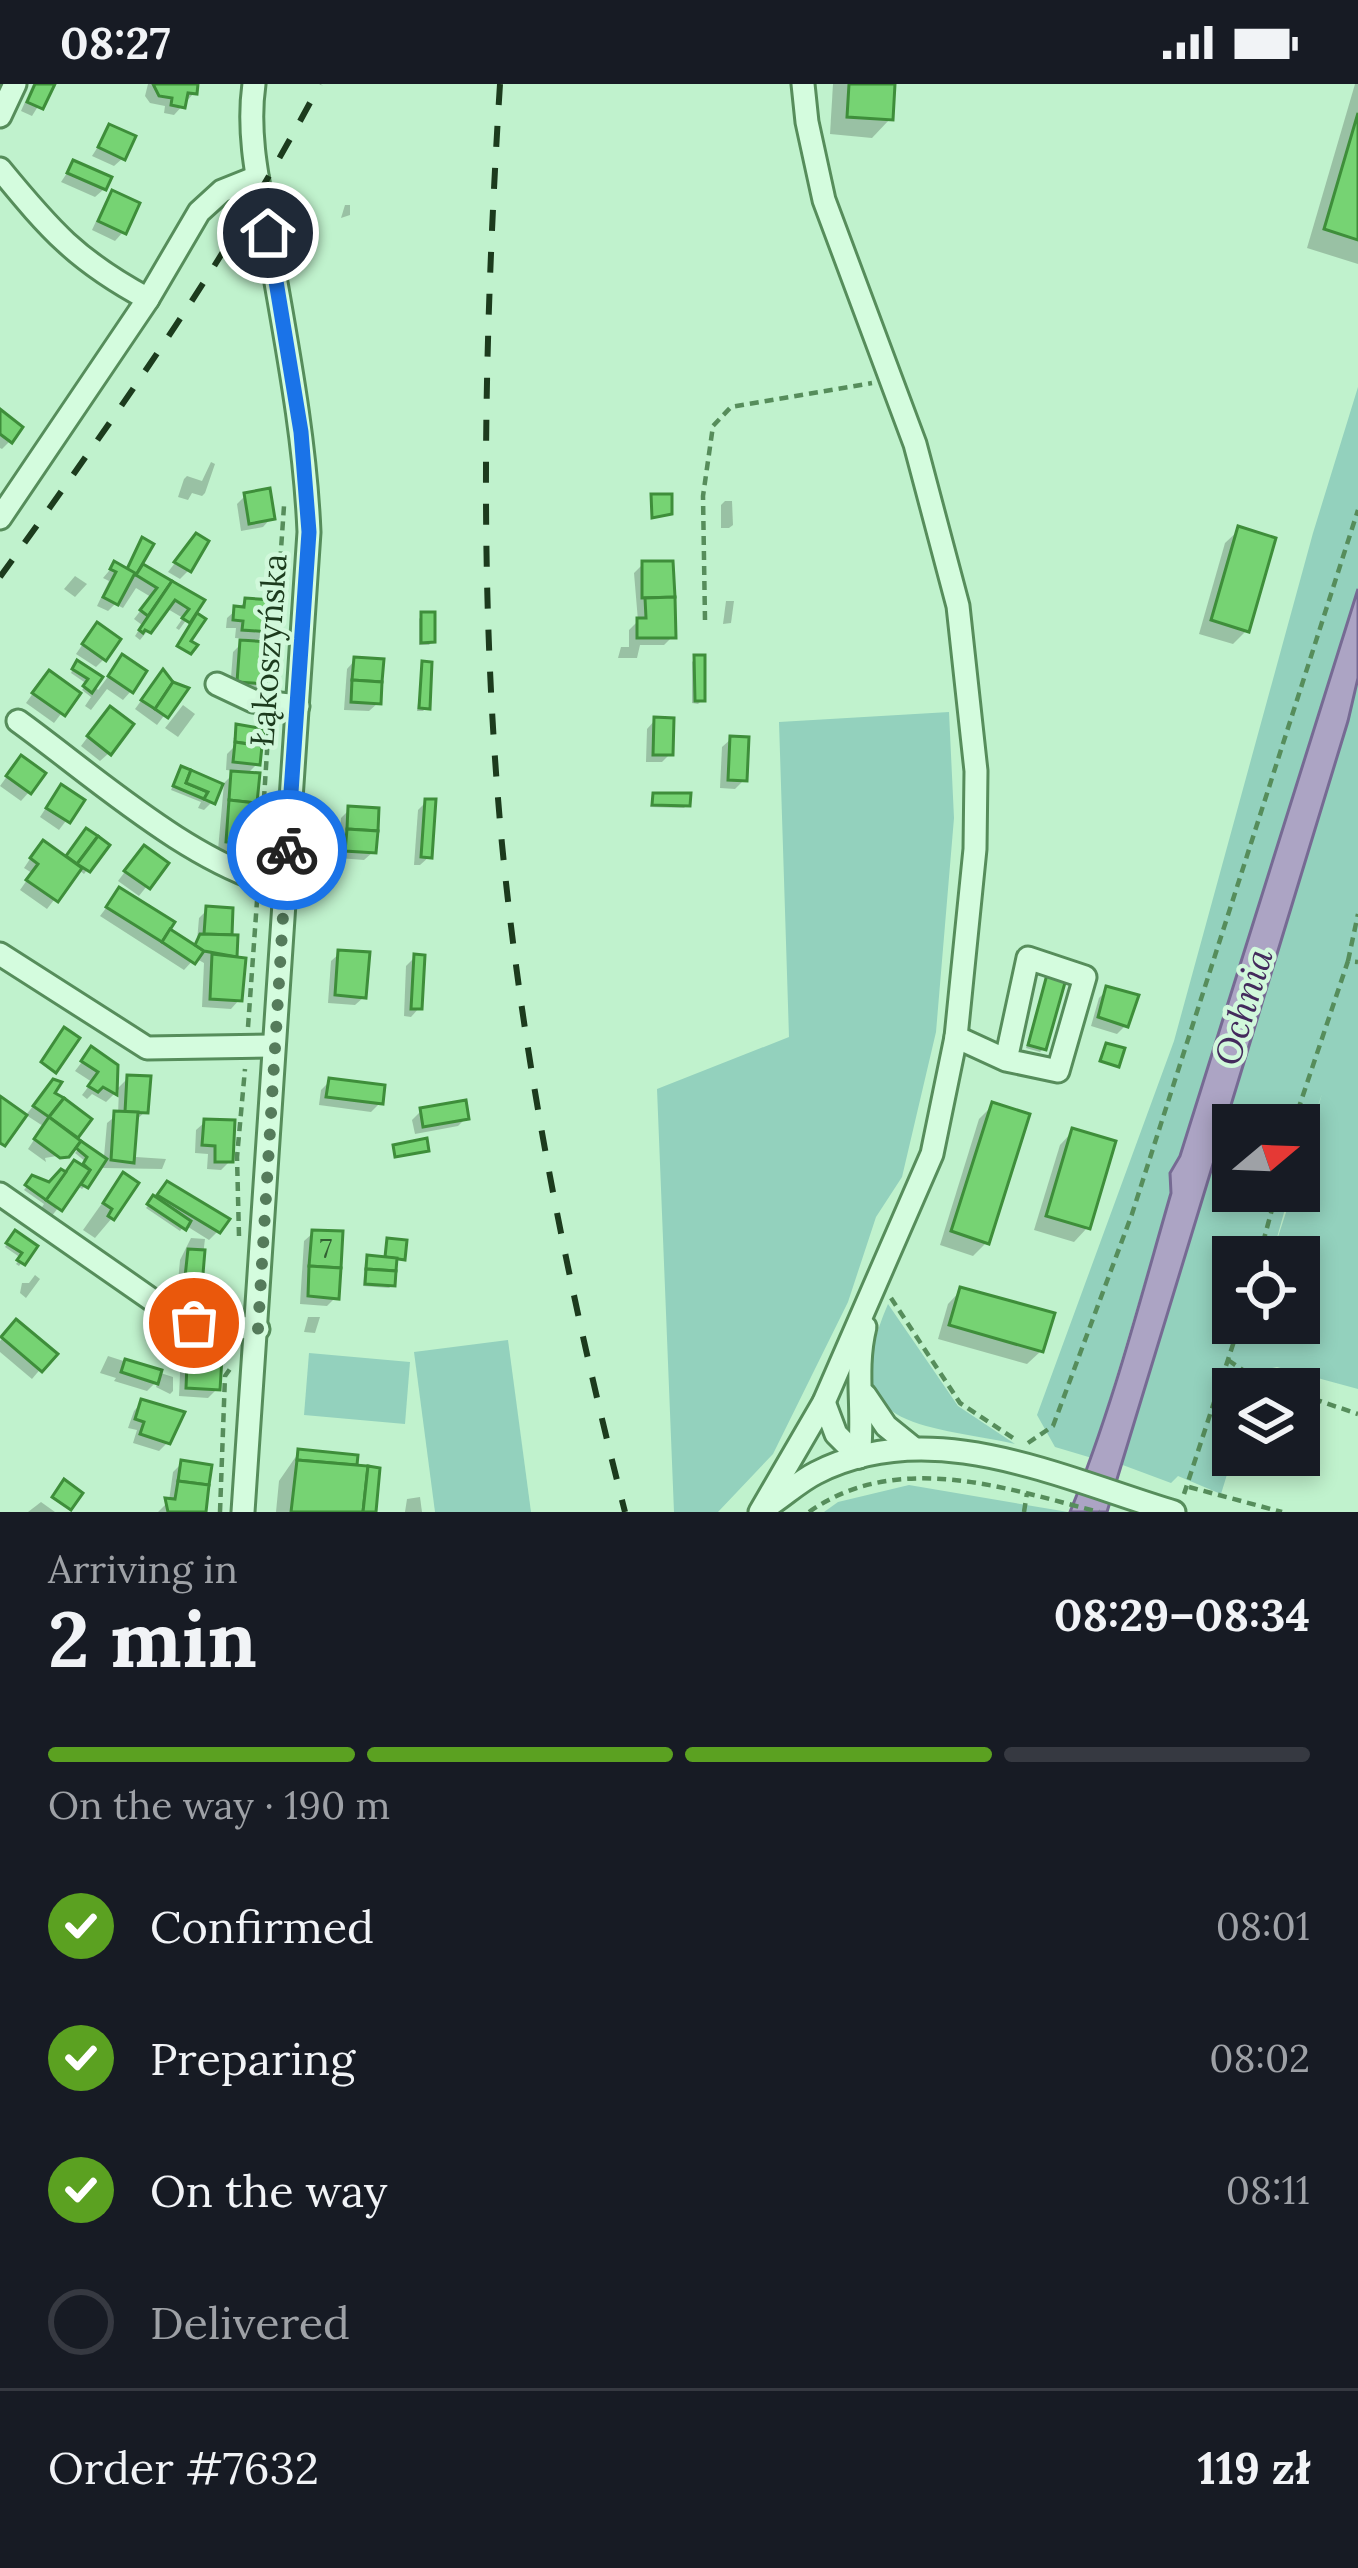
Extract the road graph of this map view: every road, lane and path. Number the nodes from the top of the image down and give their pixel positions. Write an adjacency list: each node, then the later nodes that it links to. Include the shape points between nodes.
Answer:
1 (15, 84): 4 (street)
2 (254, 84): 6 (street, Łąkoszyńska)
3 (803, 84): 9 (street, via 824,200)
4 (0, 116)
5 (0, 169): 7 (street, via 54,235)
6 (257, 177): 7 (street, via 222,191 199,212); 16 (street, Łąkoszyńska, via 307,483)
7 (148, 299): 12 (street)
8 (864, 365): 9 (path)
9 (880, 382): 13 (path, via 730,407 713,426 704,496); 24 (street, via 915,444 958,606 970,694 975,849)
10 (285, 497): 15 (path)
11 (1358, 510): 43 (path, via 1132,1214 1053,1426)
12 (0, 518)
13 (705, 620)
14 (217, 684): 15 (street)
15 (270, 703): 16 (street); 18 (path)
16 (298, 706): 19 (street, Łąkoszyńska)
17 (18, 721): 18 (street, via 201,854)
18 (258, 881): 19 (street); 26 (path)
19 (285, 886): 25 (street, Łąkoszyńska)
20 (1358, 914): 22 (path)
21 (0, 954): 26 (street, via 147,1048)
22 (1348, 961): 23 (path); 28 (path)
23 (1358, 962)
24 (956, 1037): 27 (street); 31 (street, via 932,1154)
25 (274, 1046): 26 (street); 32 (street, Łąkoszyńska)
26 (247, 1047): 30 (path, via 237,1232)
27 (1006, 1060): 27 (street, via 1058,1071 1084,976 1028,958)
28 (1300, 1104)
29 (0, 1194): 32 (street, via 194,1323)
30 (247, 1253)
31 (875, 1290): 38 (street); 40 (street); 43 (path, via 890,1298 960,1403)
32 (258, 1329): 50 (street, Łąkoszyńska)
33 (1233, 1344): 34 (path)
34 (1228, 1360): 36 (path); 37 (path)
35 (232, 1365): 49 (path, via 225,1376)
36 (1226, 1368)
37 (1240, 1368)
38 (858, 1382): 44 (street, via 886,1426); 45 (street)
39 (1320, 1401): 42 (path)
40 (824, 1402): 45 (street, via 836,1434); 51 (street)
41 (1212, 1411): 55 (path, via 1189,1487)
42 (1358, 1414)
43 (1024, 1445): 46 (path)
44 (912, 1448): 45 (street); 46 (street)
45 (859, 1457): 51 (street, via 812,1475)
46 (1038, 1460): 48 (street)
47 (1027, 1493): 52 (path, via 898,1478 855,1488); 53 (path); 54 (path)
48 (1171, 1511)
49 (220, 1512)
50 (243, 1512)
51 (761, 1512)
52 (809, 1512)
53 (1024, 1512)
54 (1099, 1512)
55 (1282, 1512)

